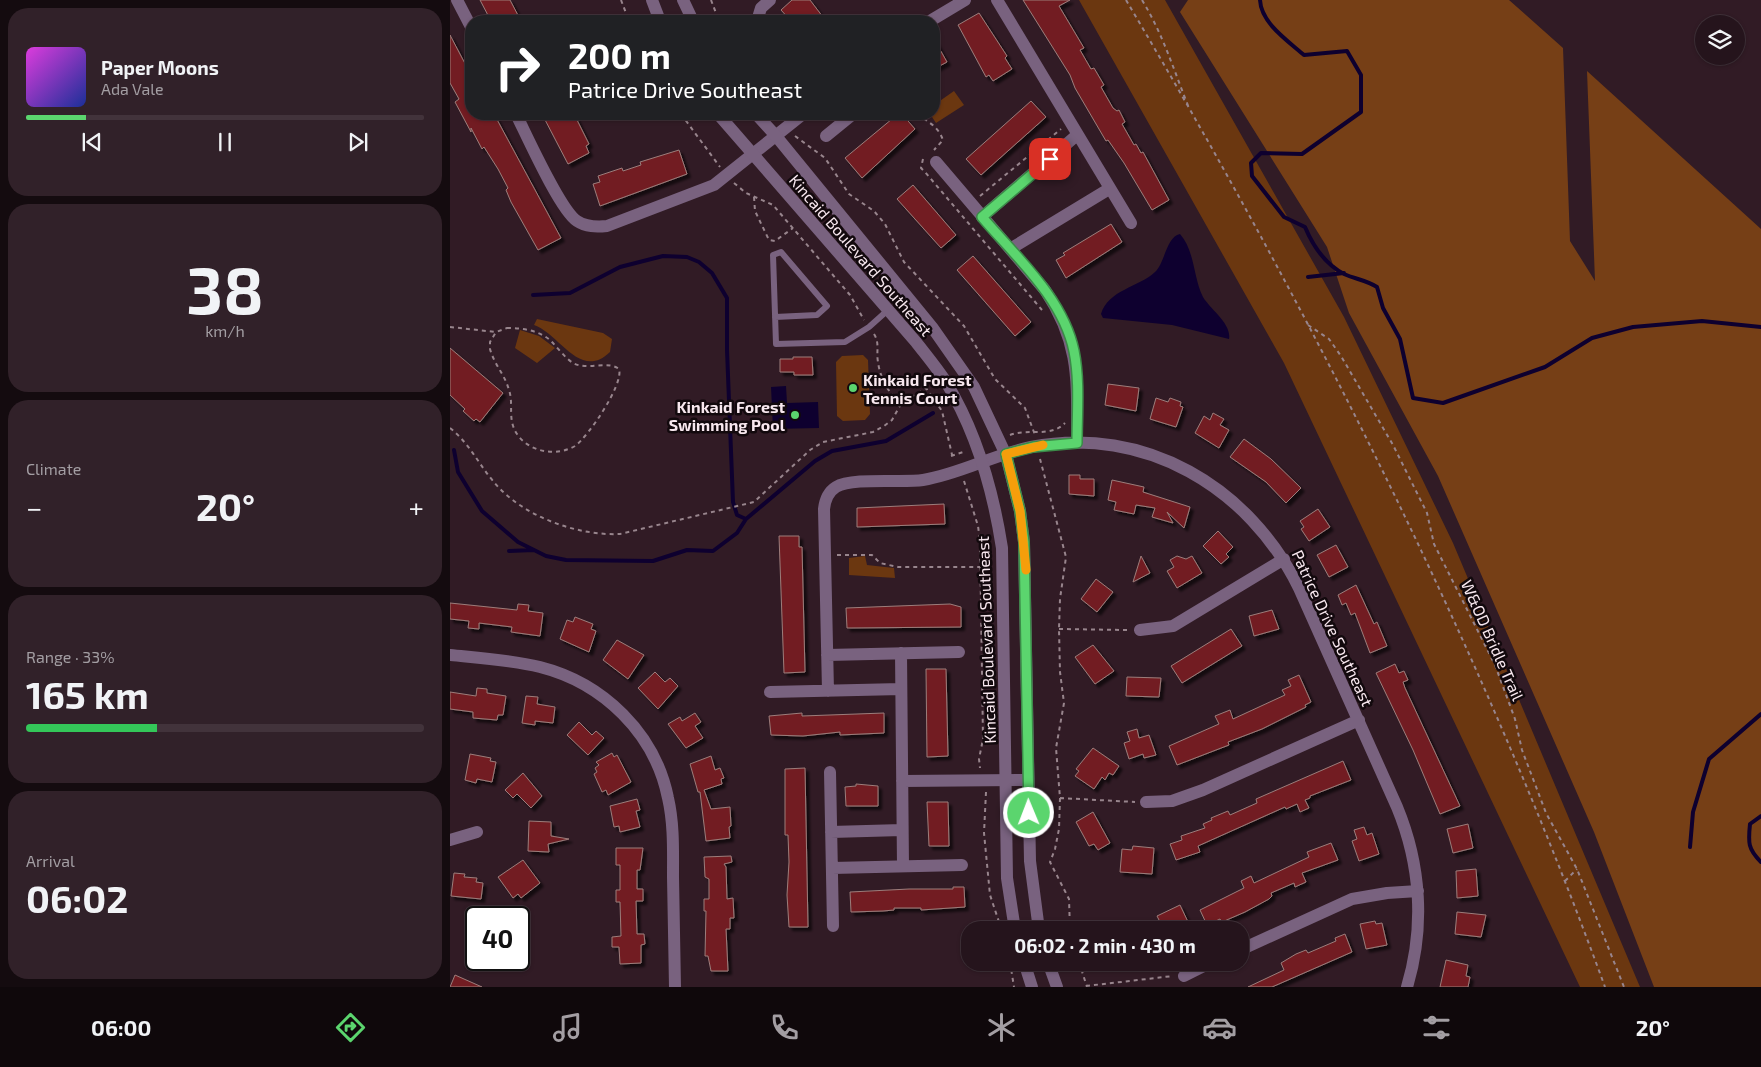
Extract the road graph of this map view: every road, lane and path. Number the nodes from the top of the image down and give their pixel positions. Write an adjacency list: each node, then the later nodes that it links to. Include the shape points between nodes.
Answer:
1 (457, 0): 17 (street)
2 (621, 0): 11 (path)
3 (652, 0): 12 (street)
4 (683, 0): 13 (street)
5 (711, 0): 14 (path)
6 (770, 0): 15 (street)
7 (965, 0): 16 (street)
8 (997, 0): 29 (street)
9 (1126, 0): 18 (path)
10 (1142, 0): 18 (path, via 1167,47)
11 (627, 15)
12 (658, 15)
13 (690, 15)
14 (717, 15)
15 (759, 15)
16 (940, 15)
17 (465, 16)
18 (1192, 115): 43 (path)
19 (519, 120): 32 (street, via 564,208 576,221 590,227 607,226 714,185)
20 (685, 120): 32 (path)
21 (723, 120): 30 (street, Kincaid Boulevard Southeast)
22 (761, 120): 27 (street, Kincaid Boulevard Southeast)
23 (795, 120): 27 (street)
24 (846, 120): 28 (street)
25 (926, 120): 41 (path, via 935,126 942,140 941,145 924,158 921,168)
26 (1062, 128): 35 (path)
27 (776, 136): 30 (street); 52 (street, Kincaid Boulevard Southeast, via 932,327 974,387)
28 (826, 136)
29 (1078, 136): 33 (street); 36 (street)
30 (753, 156): 32 (street); 40 (street, Kincaid Boulevard Southeast)
31 (936, 162): 35 (street)
32 (726, 176): 34 (path)
33 (1110, 189): 37 (street); 39 (street)
34 (754, 197): 38 (path, via 773,205); 38 (path, via 755,211 769,240 775,241)
35 (971, 203): 36 (street)
36 (982, 217): 39 (street)
37 (1131, 223)
38 (793, 228): 45 (path, via 850,295)
39 (1010, 249): 51 (street, via 1045,290 1067,329 1077,372)
40 (888, 310): 45 (lane); 53 (street, Kincaid Boulevard Southeast, via 945,381 967,421)
41 (1044, 313)
42 (775, 317): 42 (lane, via 773,255 781,252 827,306 817,315); 45 (lane, via 776,344 846,342)
43 (1306, 324): 82 (path, W&OD Bridle Trail, via 1329,339 1342,356 1427,513 1434,544 1495,665 1546,813); 83 (path, via 1444,596)
44 (450, 327): 46 (path)
45 (869, 327): 47 (path, via 878,340 882,378 893,397)
46 (496, 332): 46 (path, via 490,348 509,388 510,414 517,435 533,448 544,451 557,452 576,444 612,395 620,378 619,369 611,366 592,368 573,363 549,340 526,329 507,328)
47 (902, 404): 49 (path, via 892,420 873,432 823,442 810,450 754,502 620,534 599,535 560,525 528,510 494,483 462,437); 54 (path, via 926,388 942,411 951,456)
48 (1067, 415): 50 (path, via 1060,428 1034,433)
49 (450, 428)
50 (1016, 432)
51 (1077, 443): 52 (street, Patrice Drive Southeast, via 1033,447); 56 (street, Patrice Drive Southeast, via 1135,450 1198,476 1227,495 1252,518)
52 (1006, 454): 53 (street, Patrice Drive Southeast); 71 (street, Kincaid Boulevard Southeast, via 1024,542)
53 (982, 462): 54 (street, Patrice Drive Southeast); 70 (street, Kincaid Boulevard Southeast, via 995,504 1002,548)
54 (959, 470): 55 (street, Patrice Drive Southeast, via 924,480 851,483 835,488 829,494 824,509); 57 (path, via 978,526)
55 (825, 555): 57 (path, via 872,555 880,563 898,567); 63 (street)
56 (1284, 559): 59 (street, via 1173,626); 67 (street, Patrice Drive Southeast)
57 (980, 567): 69 (path, via 983,739 979,759)
58 (1059, 629): 59 (path)
59 (1140, 630)
60 (959, 652): 61 (street)
61 (901, 653): 63 (street); 64 (street)
62 (450, 655): 97 (street, via 526,664 571,678 618,709 644,740 662,777 672,826)
63 (827, 655): 65 (street)
64 (901, 689): 65 (street); 72 (street)
65 (828, 691): 66 (street)
66 (770, 692)
67 (1359, 720): 74 (street, via 1203,790 1172,801); 84 (street, Patrice Drive Southeast, via 1404,823)
68 (830, 772): 77 (street)
69 (982, 779): 70 (street); 72 (street); 85 (path, via 986,793 984,833 990,895)
70 (1006, 780): 71 (street); 86 (street, Kincaid Boulevard Southeast, via 1007,878)
71 (1028, 780): 87 (street, Kincaid Boulevard Southeast, via 1030,861)
72 (902, 781): 75 (street)
73 (1060, 798): 74 (path)
74 (1146, 802)
75 (902, 830): 77 (street); 80 (street)
76 (477, 832): 78 (street)
77 (831, 832): 81 (street)
78 (450, 840)
79 (962, 865): 80 (street)
80 (903, 866): 81 (street)
81 (832, 868): 88 (street)
82 (1577, 869): 83 (path); 103 (path, W&OD Bridle Trail)
83 (1565, 881): 102 (path)
84 (1418, 891): 89 (street, via 1352,899); 101 (street, Patrice Drive Southeast, via 1419,922)
85 (999, 921)
86 (1014, 921)
87 (1038, 921)
88 (833, 926)
89 (1249, 946)
90 (1011, 971): 98 (path)
91 (1027, 971): 99 (street)
92 (1051, 971): 100 (street)
93 (1082, 971): 96 (path)
94 (1194, 971): 95 (street)
95 (1184, 976): 96 (path)
96 (1087, 986)
97 (675, 987)
98 (1014, 987)
99 (1032, 987)
100 (1057, 987)
101 (1407, 987)
102 (1605, 987)
103 (1624, 987)

